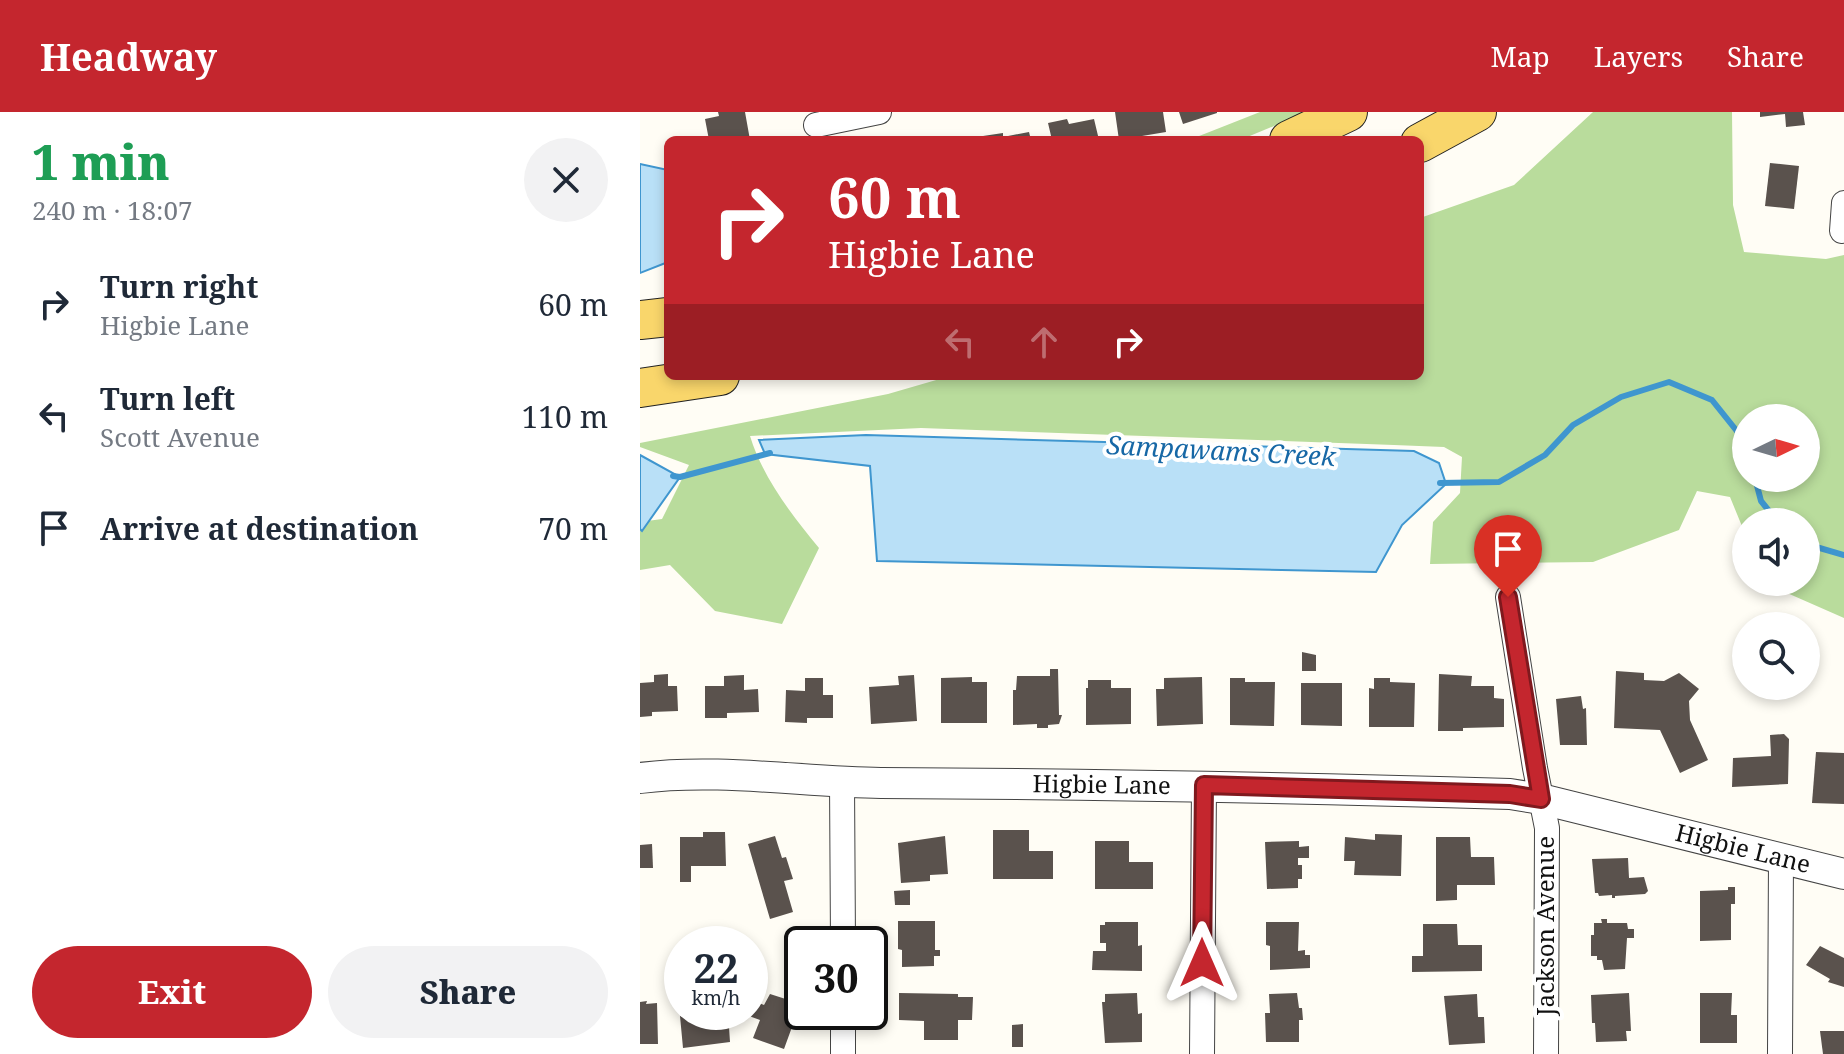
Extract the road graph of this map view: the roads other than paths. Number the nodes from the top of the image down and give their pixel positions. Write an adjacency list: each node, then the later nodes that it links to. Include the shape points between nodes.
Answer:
1 (879, 112): 4 (street)
2 (1348, 112): 5 (main road)
3 (1477, 112): 6 (main road)
4 (816, 126)
5 (1297, 136)
6 (1424, 141)
7 (1844, 203): 8 (street)
8 (1842, 231)
9 (664, 317): 10 (main road)
10 (640, 320)
11 (693, 380): 12 (main road)
12 (640, 388)
13 (1508, 597): 17 (street, Jackson Avenue)
14 (640, 778): 15 (street, Higbie Lane, via 691,775)
15 (842, 782): 16 (street, Higbie Lane); 20 (street)
16 (1204, 785): 17 (street, Higbie Lane); 23 (street)
17 (1541, 799): 18 (street, Higbie Lane); 24 (street, Jackson Avenue, via 1547,828)
18 (1781, 858): 19 (street, Higbie Lane); 25 (street)
19 (1844, 874)
20 (843, 926)
21 (843, 1030): 22 (street)
22 (843, 1054)
23 (1202, 1054)
24 (1546, 1054)
25 (1780, 1054)

